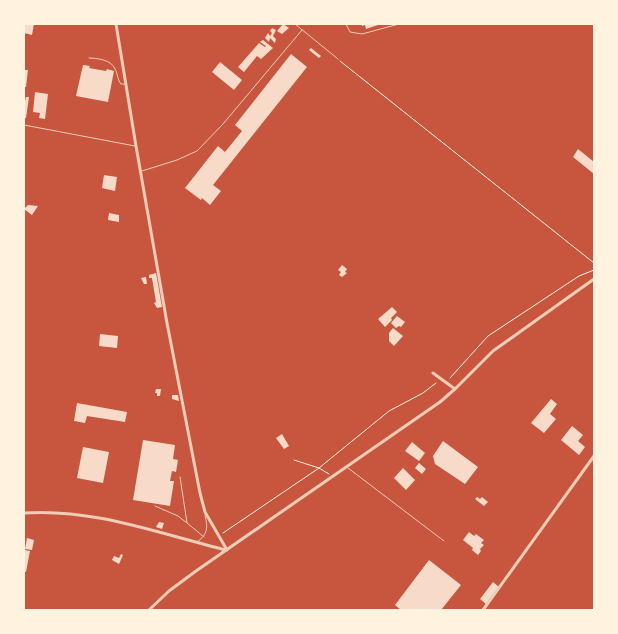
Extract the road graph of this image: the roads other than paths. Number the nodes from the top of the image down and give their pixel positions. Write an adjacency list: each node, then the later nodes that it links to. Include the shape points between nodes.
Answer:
1 (116, 24): 8 (street)
2 (295, 24): 5 (lane)
3 (346, 24): 4 (lane, via 350,32 358,34)
4 (399, 24)
5 (302, 30): 7 (lane); 11 (lane, via 197,151)
6 (89, 58): 8 (lane, via 99,58 112,65 118,80)
7 (338, 59)
8 (126, 84): 10 (street)
9 (24, 125): 10 (lane)
10 (136, 146): 11 (street)
11 (141, 171): 19 (street)
12 (594, 279): 14 (street, via 492,351)
13 (433, 373): 14 (street)
14 (455, 389): 16 (street)
15 (594, 456): 27 (street)
16 (345, 466): 23 (lane); 25 (street)
17 (180, 477): 21 (lane)
18 (155, 506): 21 (lane)
19 (205, 512): 22 (lane, via 208,529); 25 (street)
20 (24, 513): 24 (street, via 84,516 141,527)
21 (187, 523): 22 (lane)
22 (204, 537): 24 (lane)
23 (444, 541)
24 (196, 543): 25 (street)
25 (227, 550): 26 (street, via 176,586)
26 (149, 610)
27 (483, 610)

